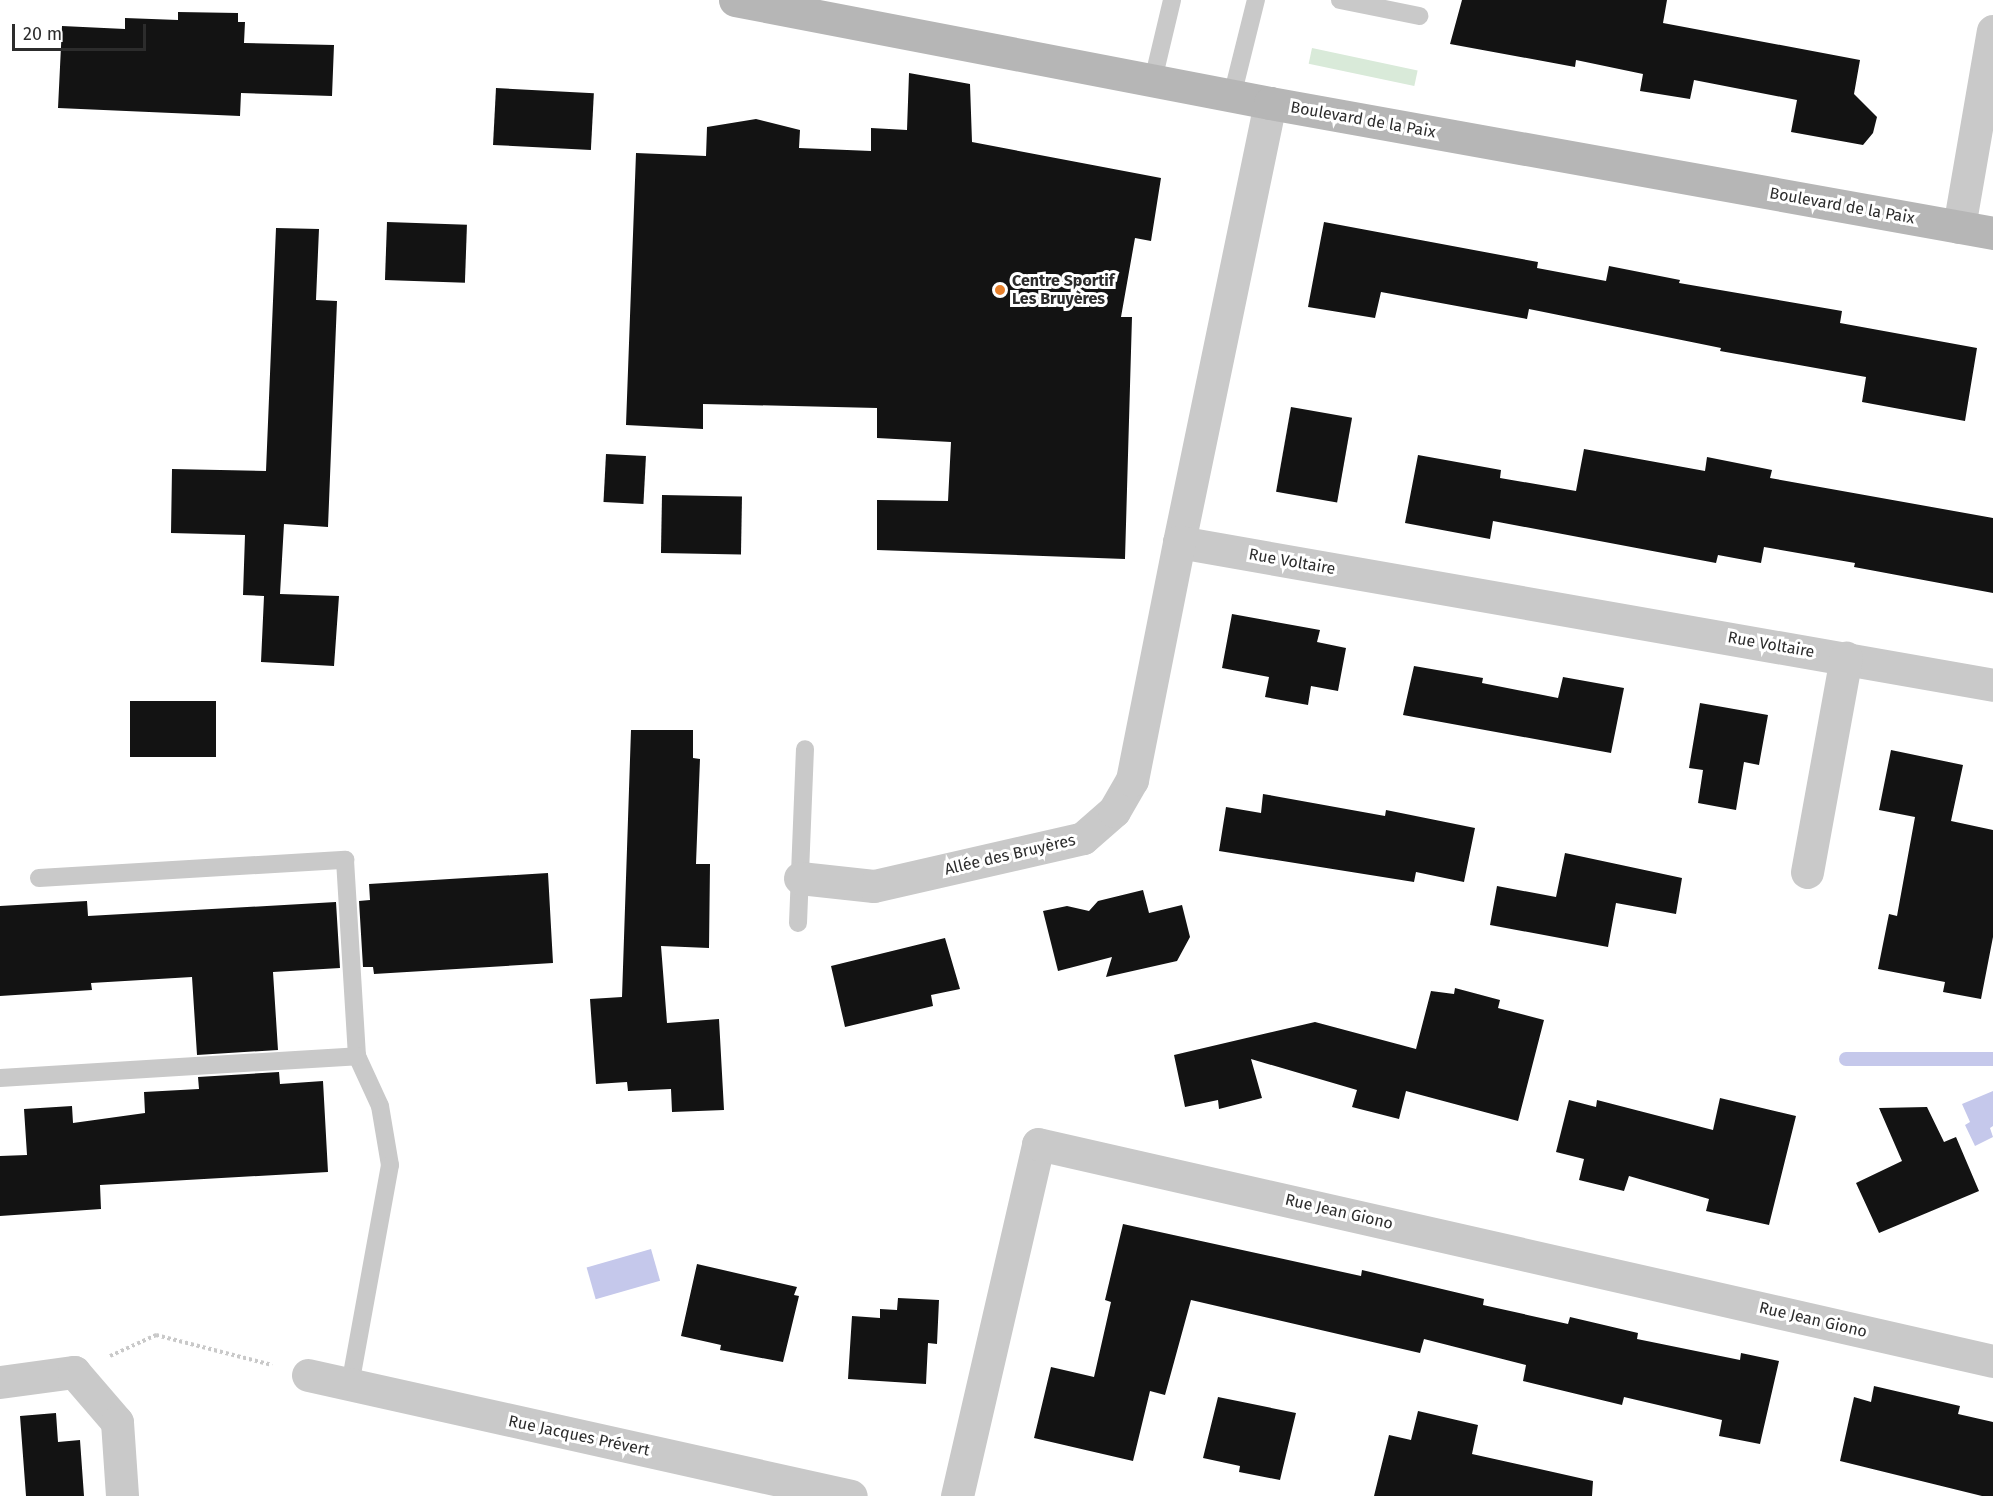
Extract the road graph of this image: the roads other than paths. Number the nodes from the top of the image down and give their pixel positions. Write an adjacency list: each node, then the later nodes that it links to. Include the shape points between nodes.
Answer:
1 (735, 0): 7 (main road, Boulevard de la Paix)
2 (1172, 0): 7 (lane)
3 (1256, 0): 8 (lane)
4 (1340, 0): 5 (lane)
5 (1419, 16)
6 (1993, 31): 10 (street)
7 (1153, 80): 8 (main road, Boulevard de la Paix)
8 (1232, 96): 9 (main road, Boulevard de la Paix)
9 (1270, 103): 10 (main road, Boulevard de la Paix); 12 (street)
10 (1959, 227): 11 (main road, Boulevard de la Paix)
11 (1993, 233)
12 (1179, 542): 13 (street, Rue Voltaire); 18 (street, Allée des Bruyères, via 1132,780 1114,811 1083,838 874,886)
13 (1846, 658): 14 (street, Rue Voltaire); 16 (street)
14 (1993, 685)
15 (805, 749): 18 (lane)
16 (1807, 872)
17 (39, 878): 20 (lane, via 345,860)
18 (800, 878): 19 (lane)
19 (798, 923)
20 (357, 1056): 21 (lane); 25 (lane, via 380,1106 390,1165)
21 (0, 1078)
22 (1993, 1361): 28 (street, Rue Jean Giono, via 1038,1144)
23 (308, 1375): 25 (street, Rue Jacques Prévert)
24 (0, 1382): 26 (street, via 74,1372 117,1422)
25 (350, 1385): 27 (street, Rue Jacques Prévert)
26 (122, 1496)
27 (851, 1496)
28 (957, 1496)

